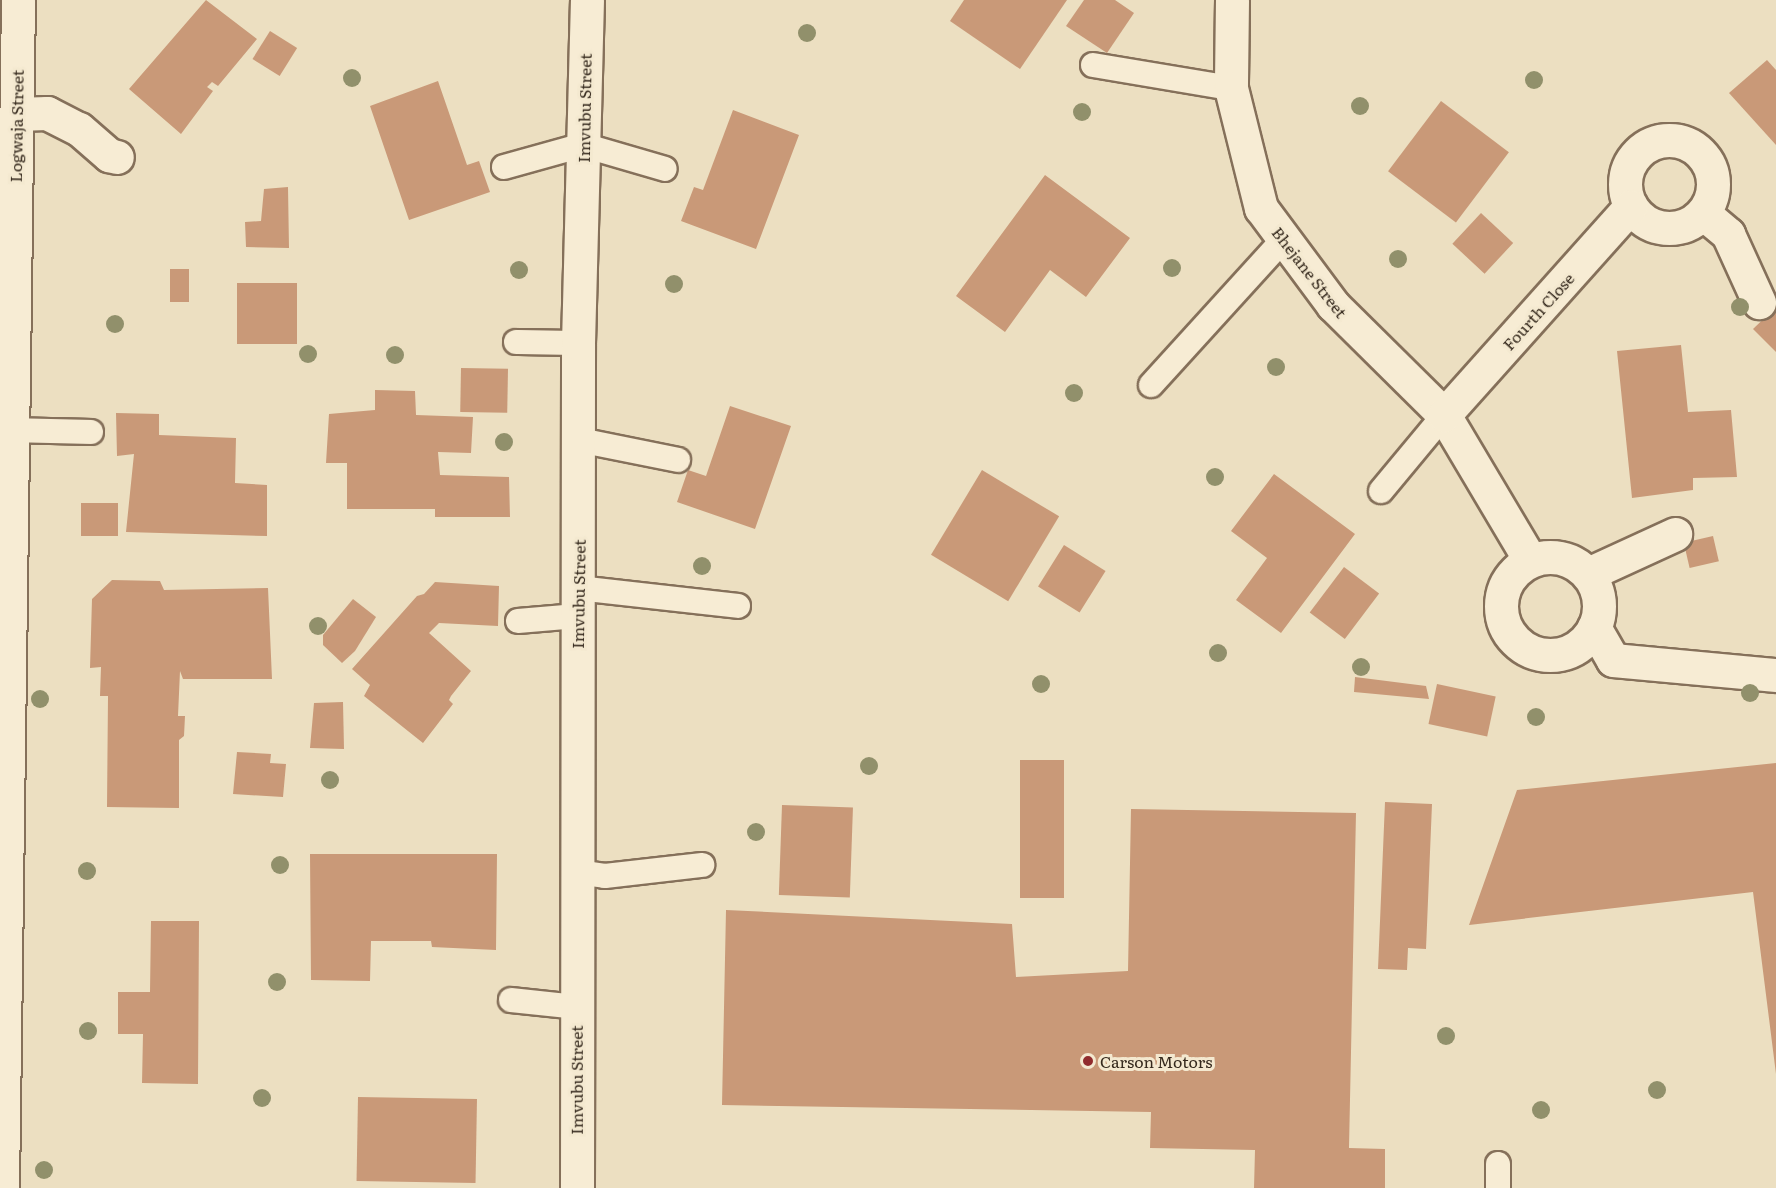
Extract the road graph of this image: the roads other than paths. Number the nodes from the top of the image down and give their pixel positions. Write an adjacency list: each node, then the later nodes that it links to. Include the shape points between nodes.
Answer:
1 (18, 0): 6 (street, Logwaja Street)
2 (587, 0): 7 (street, Imvubu Street)
3 (1232, 0): 5 (street, Bhejane Street)
4 (1093, 65): 5 (lane)
5 (1231, 88): 13 (street, Bhejane Street, via 1261,208)
6 (16, 114): 8 (street, via 47,113 79,129); 19 (street, Logwaja Street)
7 (583, 145): 9 (lane); 10 (lane); 16 (street, Imvubu Street)
8 (117, 157)
9 (504, 167)
10 (665, 169)
11 (1631, 206): 12 (street, via 1640,218 1669,229 1685,226); 12 (street, via 1625,179 1636,154 1660,140 1674,140 1694,147 1708,162 1714,192); 18 (street, Fourth Close)
12 (1703, 213): 14 (street, via 1728,234)
13 (1284, 239): 17 (lane); 18 (street, Bhejane Street, via 1333,305)
14 (1759, 302)
15 (516, 342): 16 (lane)
16 (578, 343): 21 (street, Imvubu Street)
17 (1151, 385)
18 (1444, 415): 23 (lane); 25 (street, Bhejane Street)
19 (10, 430): 20 (lane); 36 (street, Logwaja Street)
20 (91, 432)
21 (579, 440): 22 (lane); 27 (street, Imvubu Street)
22 (678, 460)
23 (1381, 491)
24 (1675, 534): 26 (street)
25 (1530, 560): 26 (street, via 1561,558); 30 (street, via 1516,569 1500,598 1503,623 1517,643 1532,652 1564,653 1579,646)
26 (1588, 574): 30 (street, via 1599,604)
27 (578, 602): 28 (lane); 29 (lane); 33 (street, Imvubu Street)
28 (738, 606)
29 (518, 621)
30 (1594, 627): 31 (street, via 1613,660)
31 (1776, 675)
32 (702, 865): 33 (lane, via 604,876)
33 (577, 872): 35 (street, Imvubu Street)
34 (511, 1000): 35 (lane)
35 (576, 1007): 39 (street, Imvubu Street)
36 (2, 1058): 38 (street, Logwaja Street)
37 (1498, 1164): 40 (lane)
38 (1, 1182)
39 (577, 1188)
40 (1498, 1188)

